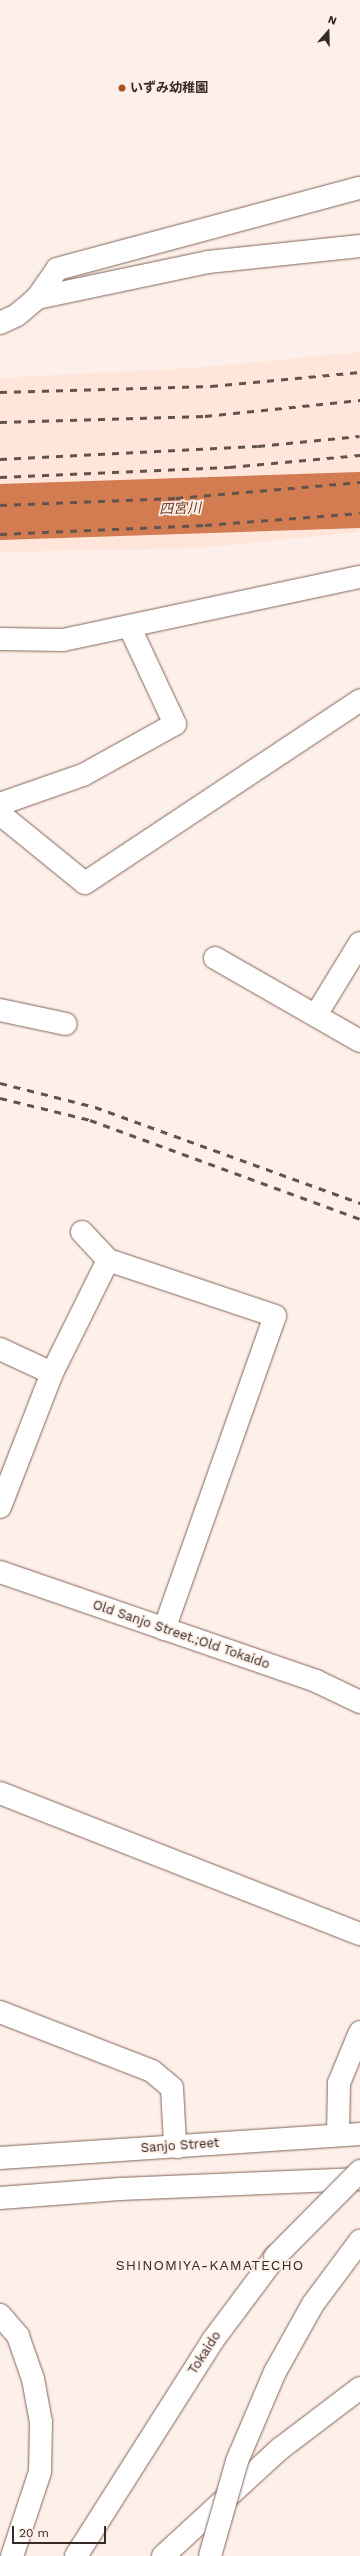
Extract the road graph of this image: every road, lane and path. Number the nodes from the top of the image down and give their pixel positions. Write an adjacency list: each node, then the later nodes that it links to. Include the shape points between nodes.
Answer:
1 (360, 188): 3 (main road, via 56,269)
2 (360, 246): 3 (main road, via 208,262)
3 (36, 298): 4 (main road, via 17,315)
4 (0, 323)
5 (360, 577): 6 (main road)
6 (130, 628): 7 (main road, via 63,640); 9 (main road, via 175,724 83,775)
7 (0, 639)
8 (360, 700): 10 (main road, via 85,883)
9 (0, 804)
10 (0, 814)
11 (360, 943): 14 (main road)
12 (214, 958): 14 (main road)
13 (0, 1010): 15 (main road)
14 (316, 1015): 16 (main road)
15 (66, 1024)
16 (360, 1041)
17 (82, 1232): 18 (main road)
18 (108, 1260): 20 (main road); 23 (main road, via 275,1316)
19 (0, 1350): 20 (main road)
20 (52, 1373): 21 (main road)
21 (0, 1507)
22 (0, 1572): 23 (main road, Old Sanjo Street.;Old Tokaido)
23 (164, 1629): 24 (main road, Old Sanjo Street.;Old Tokaido, via 316,1681)
24 (360, 1702)
25 (0, 1793): 26 (main road)
26 (360, 1934)
27 (0, 2012): 30 (main road, via 152,2071 172,2088 175,2143)
28 (360, 2032): 29 (main road, via 339,2083)
29 (354, 2134): 30 (main road, Sanjo Street)
30 (178, 2147): 31 (main road, Sanjo Street)
31 (0, 2158)
32 (360, 2171): 39 (main road, Tokaido, bridge, via 275,2257 213,2340)
33 (360, 2179): 34 (main road, via 120,2189)
34 (0, 2198)
35 (360, 2241): 41 (main road, bridge, via 313,2304 274,2372 237,2461)
36 (0, 2315): 38 (main road, via 18,2336 33,2379 41,2422 40,2472)
37 (360, 2388): 40 (main road, via 281,2448)
38 (12, 2556)
39 (76, 2556)
40 (163, 2556)
41 (210, 2556)

